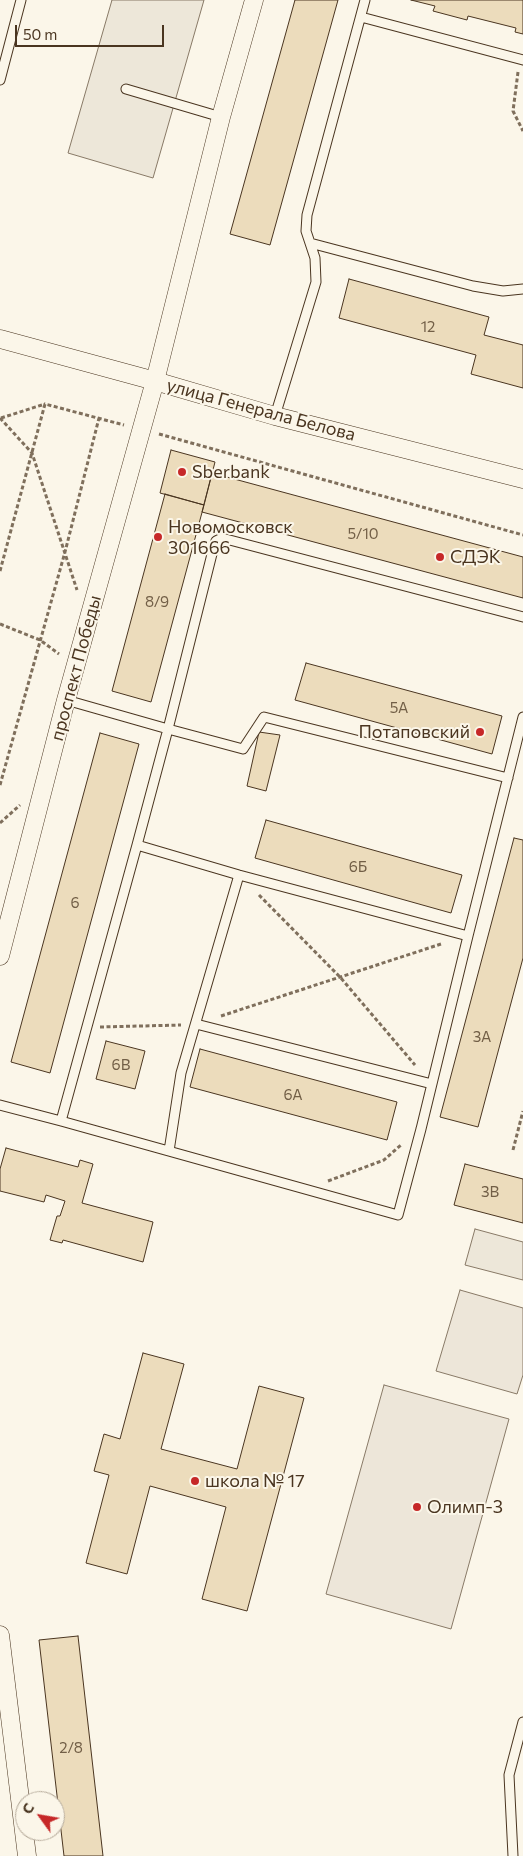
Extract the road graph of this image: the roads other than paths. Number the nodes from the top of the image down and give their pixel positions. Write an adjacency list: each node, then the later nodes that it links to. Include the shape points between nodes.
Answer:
1 (21, 0): 6 (lane)
2 (254, 0): 8 (street, проспект Победы)
3 (366, 0): 4 (lane)
4 (360, 17): 5 (lane); 9 (lane, via 307,215 306,231)
5 (521, 60)
6 (0, 80)
7 (126, 89): 8 (lane)
8 (221, 117): 12 (street, проспект Победы)
9 (310, 243): 10 (lane, via 472,286 503,291); 13 (lane, via 315,258 316,282)
10 (523, 289)
11 (0, 339): 12 (street, улица Генерала Белова)
12 (155, 381): 13 (street, улица Генерала Белова); 16 (street, проспект Победы)
13 (275, 416): 14 (street, улица Генерала Белова)
14 (523, 479)
15 (523, 617): 18 (lane, via 222,538 214,546)
16 (66, 700): 18 (lane); 23 (street, проспект Победы)
17 (523, 718): 19 (lane)
18 (168, 729): 19 (lane, via 243,750 264,718); 20 (lane)
19 (508, 778): 22 (lane)
20 (137, 845): 21 (lane); 27 (lane)
21 (239, 875): 22 (lane); 24 (lane)
22 (468, 936): 25 (lane)
23 (0, 956)
24 (196, 1024): 25 (lane); 28 (lane, via 181,1073)
25 (432, 1084): 28 (lane, via 398,1215)
26 (0, 1106): 27 (lane)
27 (61, 1121): 28 (lane)
28 (169, 1151)
29 (0, 1637): 31 (street)
30 (523, 1722): 32 (lane, via 509,1775)
31 (27, 1856)
32 (513, 1856)

